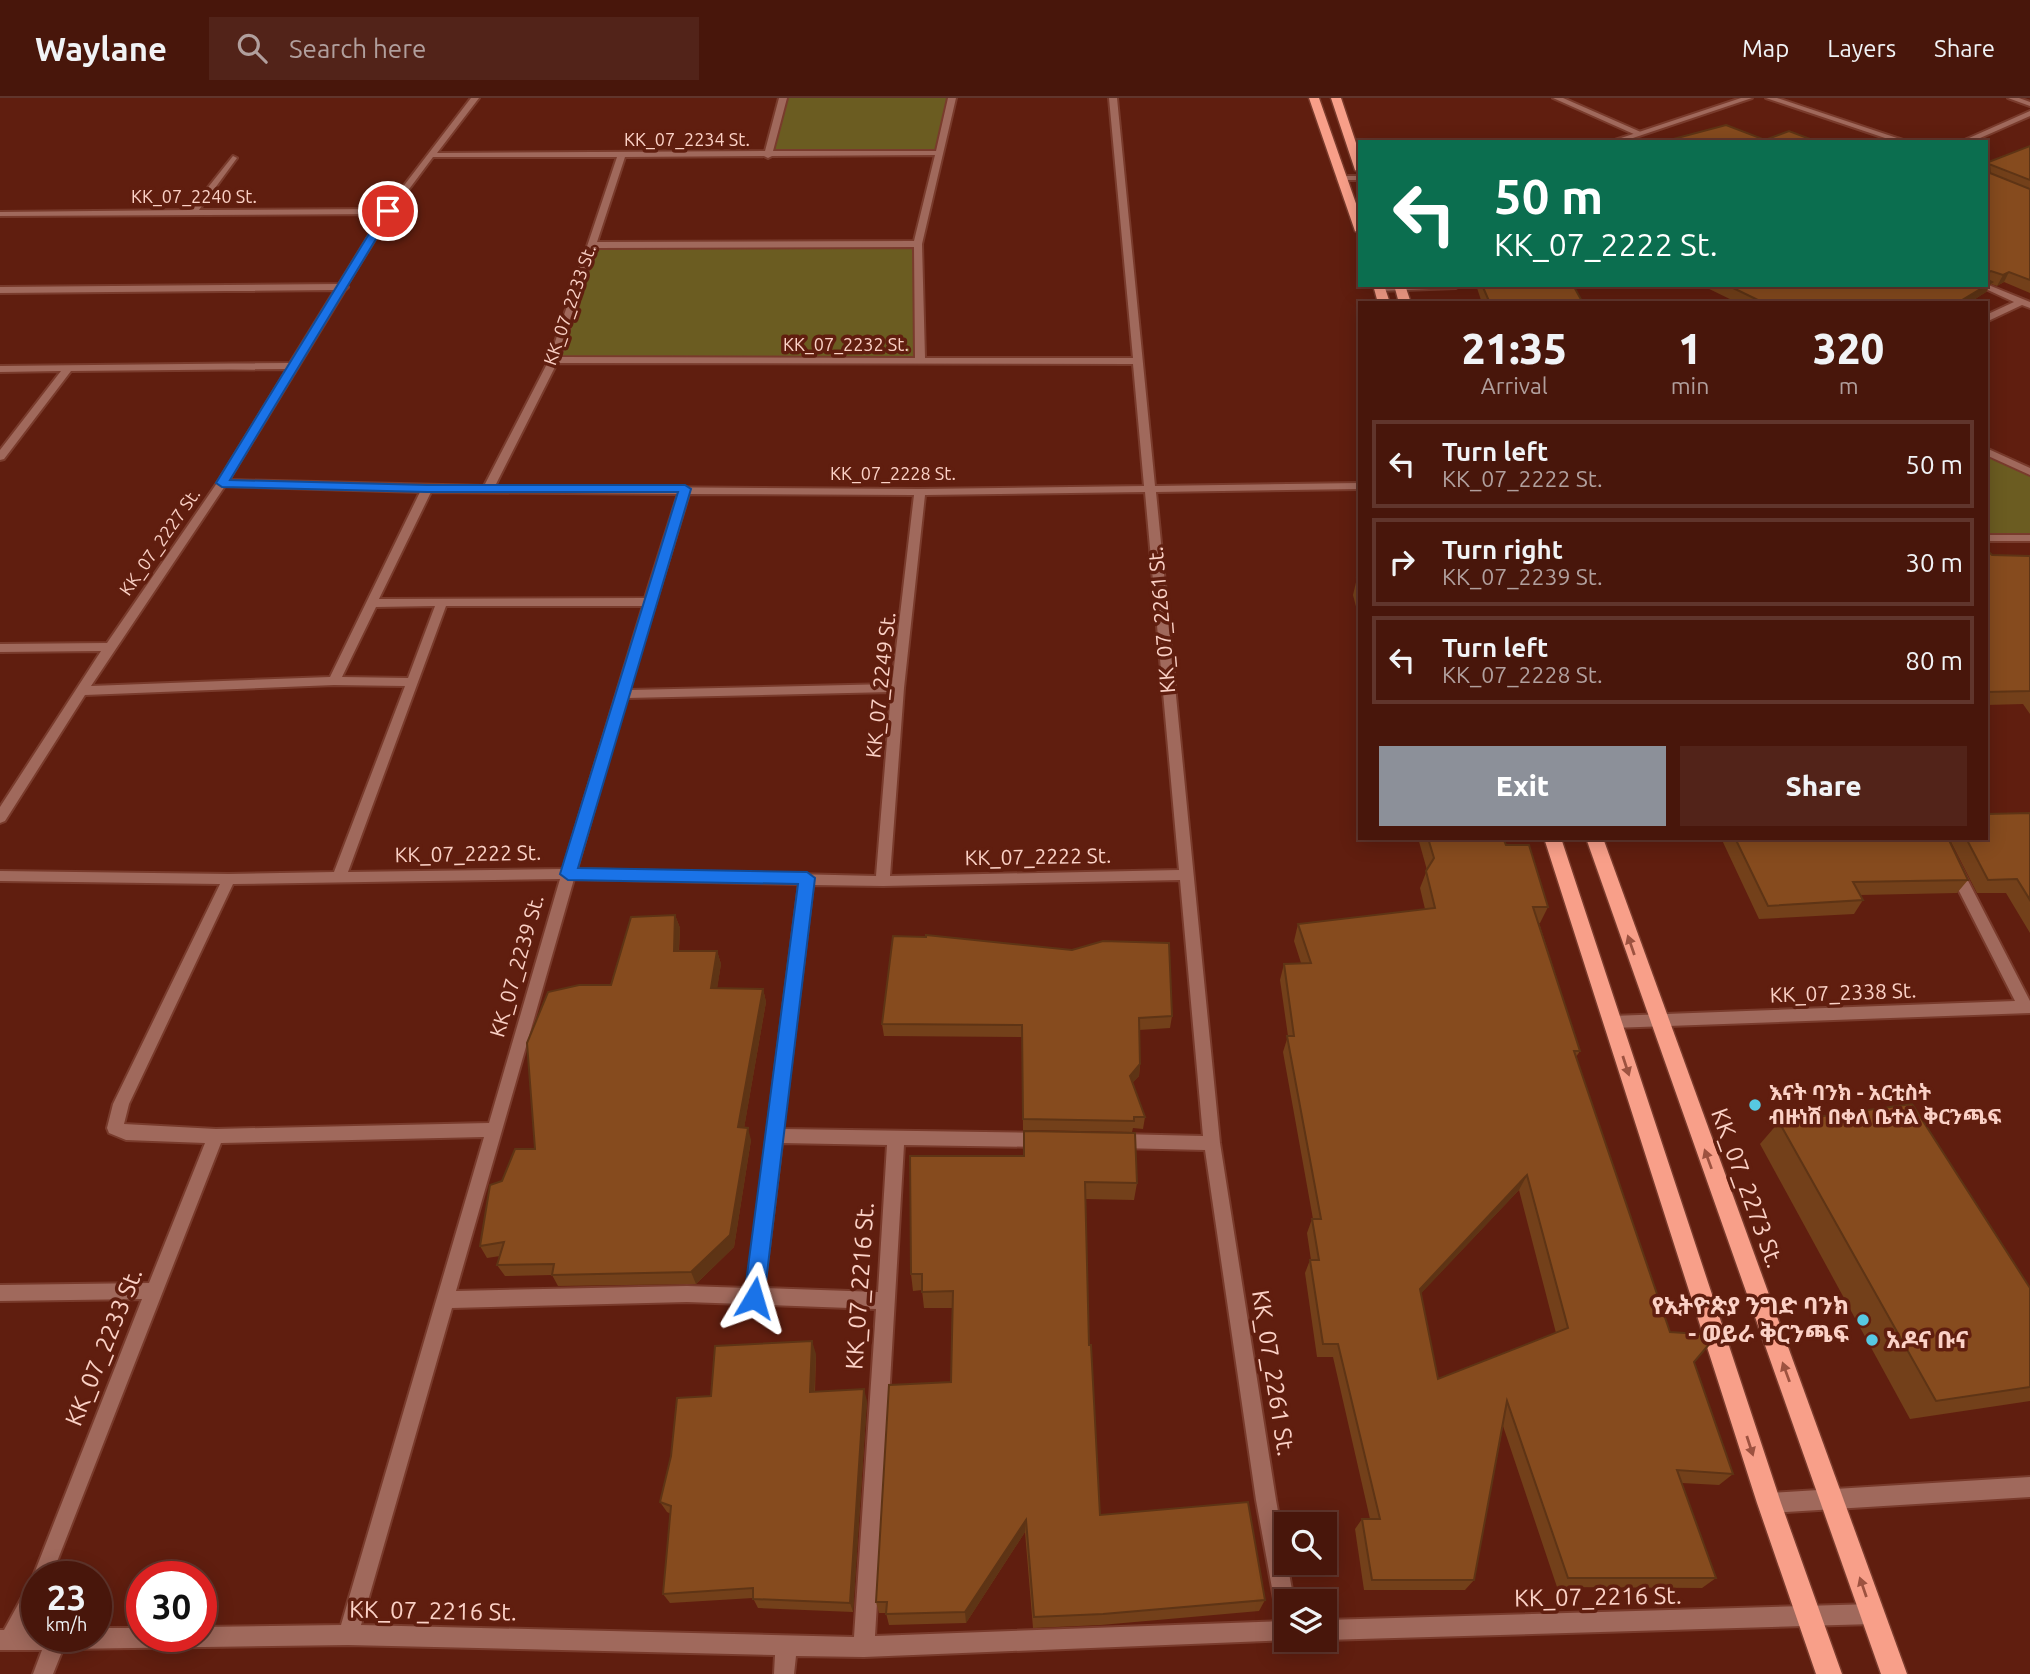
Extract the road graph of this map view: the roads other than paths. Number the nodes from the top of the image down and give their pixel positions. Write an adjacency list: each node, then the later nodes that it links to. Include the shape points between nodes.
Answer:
1 (475, 98): 18 (street, KK_07_2227 St.)
2 (783, 98): 20 (street)
3 (953, 98): 17 (street)
4 (1113, 98): 40 (street, KK_07_2261 St.)
5 (1314, 98): 23 (main road)
6 (1336, 98): 22 (main road)
7 (1557, 98): 13 (street)
8 (1748, 98): 13 (street)
9 (1770, 98): 15 (street)
10 (2012, 98): 11 (street)
11 (2030, 104)
12 (2030, 113): 16 (street)
13 (1639, 133): 14 (street)
14 (1619, 140)
15 (1899, 140)
16 (1969, 140)
17 (940, 153): 20 (street, KK_07_2234 St.); 29 (street)
18 (433, 155): 19 (street, KK_07_2234 St.); 25 (street, KK_07_2227 St.)
19 (621, 156): 20 (street, KK_07_2234 St.); 30 (street, KK_07_2233 St.)
20 (768, 156)
21 (233, 158): 26 (street)
22 (1358, 164)
23 (1341, 178): 24 (street); 28 (main road)
24 (1358, 178)
25 (388, 211): 26 (street, KK_07_2240 St.); 31 (street, KK_07_2227 St.)
26 (193, 212): 27 (street, KK_07_2240 St.)
27 (0, 214)
28 (1358, 225)
29 (918, 244): 30 (street); 39 (street)
30 (590, 245): 38 (street, KK_07_2233 St.)
31 (344, 287): 35 (street); 41 (street, KK_07_2227 St.)
32 (1379, 287): 33 (street)
33 (1399, 287)
34 (1986, 287): 36 (street)
35 (0, 290)
36 (2025, 303): 37 (street)
37 (1988, 318)
38 (554, 360): 39 (street, KK_07_2232 St.); 49 (street, KK_07_2233 St.)
39 (920, 361): 40 (street, KK_07_2232 St.)
40 (1138, 361): 50 (street, KK_07_2261 St.)
41 (293, 366): 42 (street); 47 (street, KK_07_2227 St.)
42 (68, 368): 43 (street); 45 (street)
43 (0, 369)
44 (1988, 452): 46 (street)
45 (0, 457)
46 (2030, 472)
47 (222, 483): 51 (street, KK_07_2228 St.); 59 (street, KK_07_2227 St.)
48 (1358, 486): 50 (street, KK_07_2228 St.)
49 (489, 487): 51 (street, KK_07_2228 St.); 52 (street, KK_07_2228 St.)
50 (1150, 488): 53 (street, KK_07_2228 St.); 71 (street, KK_07_2261 St.)
51 (427, 489): 57 (street)
52 (685, 489): 53 (street, KK_07_2228 St.); 56 (street, KK_07_2239 St.)
53 (920, 492): 63 (street, KK_07_2249 St.)
54 (1988, 538): 55 (street)
55 (2030, 538)
56 (651, 602): 58 (street); 65 (street, KK_07_2239 St.)
57 (372, 603): 58 (street); 61 (street)
58 (441, 605): 62 (street)
59 (110, 647): 60 (street); 64 (street, KK_07_2227 St.)
60 (0, 648)
61 (334, 681): 62 (street); 64 (street)
62 (412, 682): 73 (street)
63 (898, 688): 65 (street); 76 (street, KK_07_2249 St.)
64 (81, 691): 66 (street, KK_07_2227 St.)
65 (621, 694): 70 (street, KK_07_2239 St.)
66 (0, 818)
67 (1553, 840): 79 (main road)
68 (1595, 840): 78 (main road, KK_07_2273 St., one-way to 68)
69 (1940, 840): 77 (street)
70 (568, 874): 73 (street, KK_07_2222 St.); 74 (street, KK_07_2222 St.); 80 (street, KK_07_2239 St.)
71 (1185, 875): 76 (street, KK_07_2222 St.); 86 (street, KK_07_2261 St.)
72 (0, 876): 75 (street, KK_07_2222 St.)
73 (340, 876): 75 (street, KK_07_2222 St.)
74 (807, 878): 76 (street, KK_07_2222 St.); 82 (street)
75 (229, 879): 81 (street, via 121,1104 115,1128 126,1133)
76 (883, 881)
77 (2028, 1007): 78 (street, KK_07_2338 St.)
78 (1658, 1020): 79 (street, KK_07_2338 St.); 93 (main road, KK_07_2273 St., one-way to 78)
79 (1612, 1022): 94 (main road, one-way to 94)
80 (493, 1130): 81 (street); 90 (street, KK_07_2239 St.)
81 (216, 1136): 87 (street, KK_07_2233 St.)
82 (776, 1136): 83 (street); 89 (street)
83 (896, 1138): 84 (street); 91 (street, KK_07_2216 St.)
84 (1061, 1141)
85 (1102, 1141): 86 (street)
86 (1212, 1143): 96 (street, KK_07_2261 St.)
87 (154, 1292): 88 (street); 95 (street, KK_07_2233 St.)
88 (0, 1293)
89 (754, 1298): 90 (street, via 687,1294); 91 (street)
90 (446, 1300): 104 (street, KK_07_2239 St.)
91 (886, 1301): 108 (street, KK_07_2216 St.)
92 (2030, 1487): 93 (street)
93 (1833, 1501): 94 (street); 98 (main road, KK_07_2273 St., one-way to 93)
94 (1769, 1503): 99 (main road)
95 (47, 1561)
96 (1282, 1589)
97 (21, 1614): 105 (street)
98 (1873, 1614): 99 (street, KK_07_2216 St.); 113 (main road, KK_07_2273 St.)
99 (1810, 1618): 101 (street, KK_07_2216 St.); 112 (main road)
100 (1274, 1625): 103 (street)
101 (1337, 1630)
102 (1274, 1631): 103 (street, KK_07_2216 St.)
103 (1261, 1632): 108 (street, KK_07_2216 St.)
104 (348, 1635): 106 (street, KK_07_2216 St.); 107 (street, KK_07_2216 St.)
105 (5, 1640)
106 (112, 1640)
107 (786, 1647): 108 (street, KK_07_2216 St.); 111 (street)
108 (864, 1647)
109 (52, 1652): 110 (street)
110 (43, 1674)
111 (784, 1674)
112 (1829, 1674)
113 (1894, 1674)

